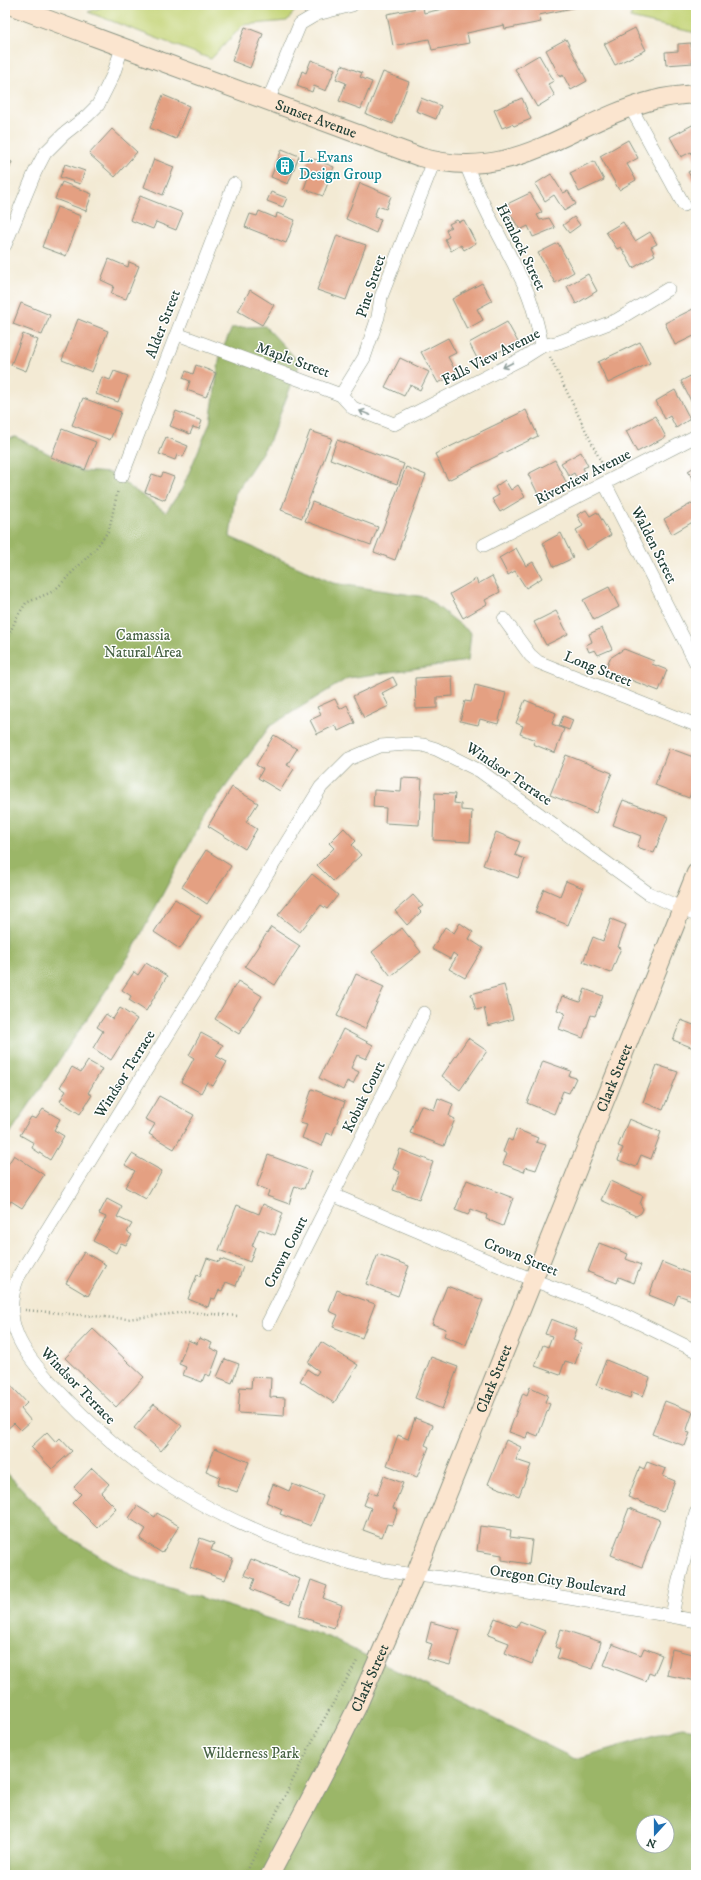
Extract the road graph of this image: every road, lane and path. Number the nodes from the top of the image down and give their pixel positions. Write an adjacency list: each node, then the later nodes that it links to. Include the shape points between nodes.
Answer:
1 (9, 5): 3 (street, Sunset Avenue, bridge)
2 (352, 5): 5 (street, via 317,14 300,24)
3 (122, 48): 5 (street, Sunset Avenue); 11 (street, via 98,105 45,153)
4 (696, 94): 6 (street, Sunset Avenue, via 673,96)
5 (268, 101): 7 (street, Sunset Avenue)
6 (631, 108): 8 (street, Sunset Avenue, via 538,150 504,160); 10 (street)
7 (434, 161): 8 (street, Sunset Avenue, via 452,165); 15 (street, Pine Street, via 381,297 378,317 364,358)
8 (466, 164): 14 (street, Hemlock Street, via 475,188 526,290)
9 (234, 184): 13 (street, Alder Street)
10 (684, 205)
11 (5, 245)
12 (668, 289): 14 (street, Falls View Avenue, via 617,320)
13 (176, 334): 15 (street, Maple Street); 18 (street, Alder Street)
14 (545, 349): 16 (street, Falls View Avenue, one-way to 16); 19 (path)
15 (341, 395): 16 (street, Maple Street, one-way to 15, via 353,408)
16 (394, 424)
17 (696, 436): 19 (street, Riverview Avenue)
18 (122, 476): 22 (path, via 109,530 96,548 54,591 26,602)
19 (606, 479): 20 (street, Riverview Avenue); 23 (street, Walden Street)
20 (484, 545)
21 (504, 619): 24 (street, Long Street, via 538,662)
22 (5, 642)
23 (696, 663)
24 (696, 725)
25 (696, 873): 26 (street, Clark Street)
26 (689, 912): 29 (street, Clark Street); 35 (street, Windsor Terrace, via 648,893 508,791 457,758 423,745 408,744 380,746 349,759 321,787 12,1287 10,1324 13,1335 23,1351 80,1415 138,1464 195,1501 264,1534 366,1567)
27 (424, 1012): 28 (street, Kobuk Court)
28 (333, 1195): 29 (street, Crown Street); 32 (street, Crown Court)
29 (532, 1280): 33 (street, Crown Street, via 617,1312); 35 (street, Clark Street)
30 (23, 1310): 31 (path, via 127,1319 187,1312)
31 (238, 1316)
32 (268, 1323)
33 (696, 1351)
34 (696, 1513): 36 (street)
35 (414, 1575): 36 (street, Oregon City Boulevard); 40 (street, Clark Street, via 343,1734)
36 (672, 1616): 37 (street, Oregon City Boulevard)
37 (696, 1621)
38 (360, 1658): 39 (path, via 318,1728)
39 (245, 1875)
40 (270, 1875)

